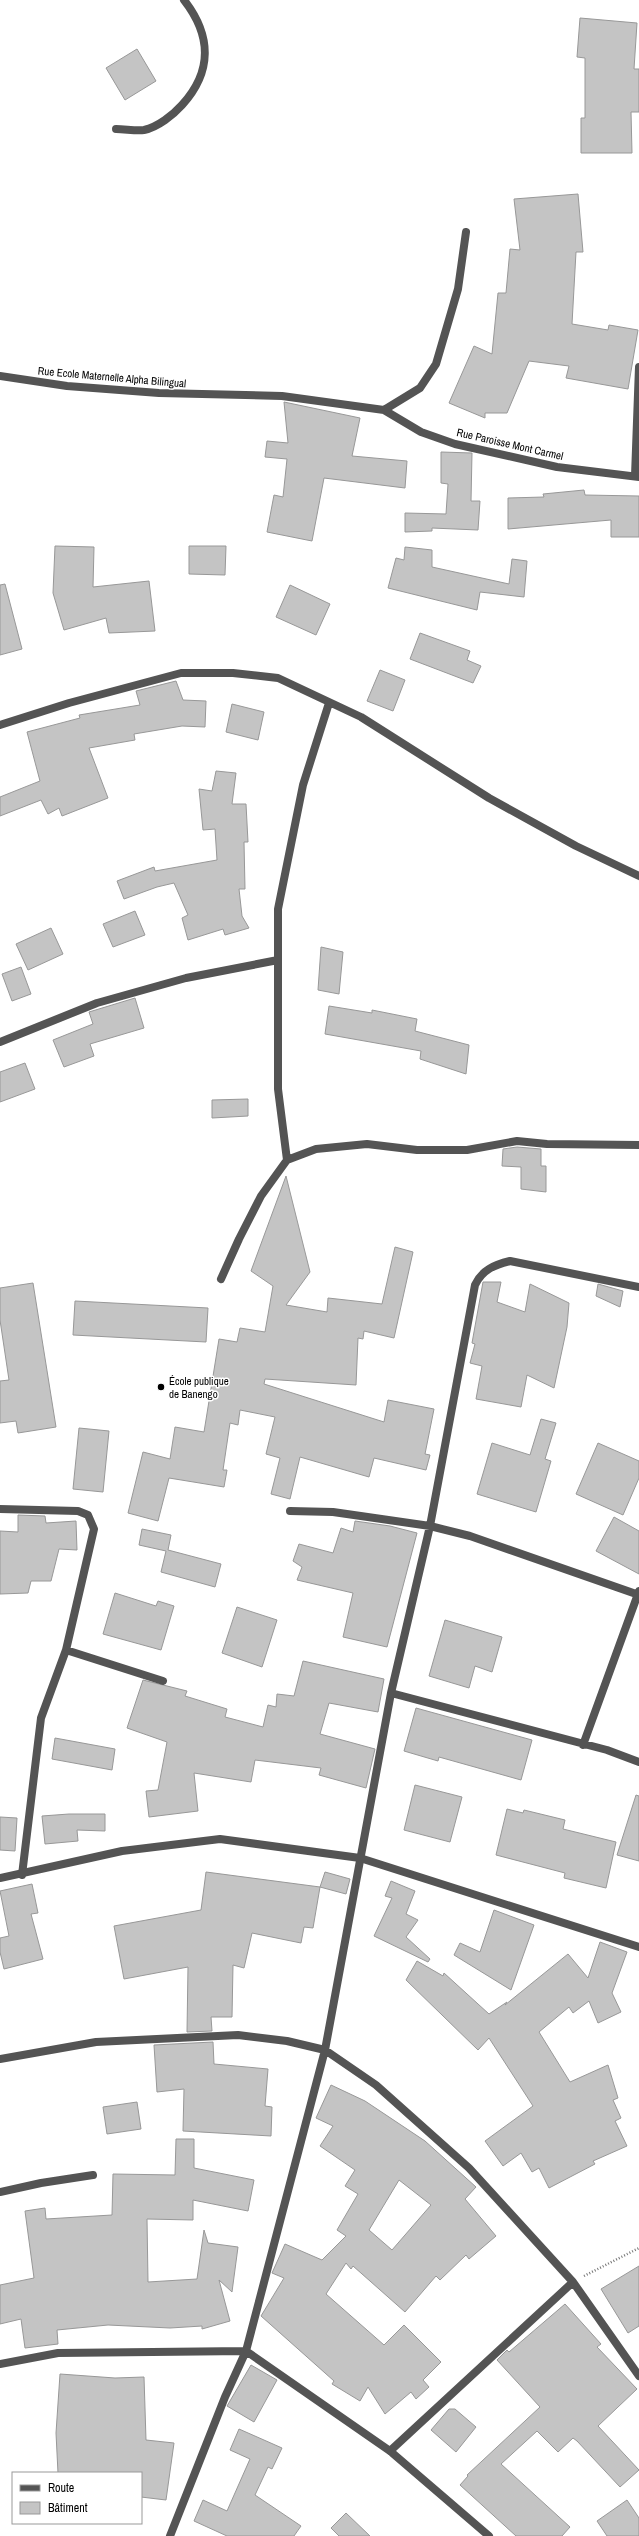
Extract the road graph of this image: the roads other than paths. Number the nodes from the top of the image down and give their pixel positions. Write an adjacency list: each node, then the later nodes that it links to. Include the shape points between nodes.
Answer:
1 (184, 0): 2 (street, via 201,30 205,49 202,76 195,91 173,115 144,130)
2 (116, 129)
3 (466, 232): 6 (street, via 458,289 436,364 420,388)
4 (639, 367): 7 (street)
5 (0, 376): 6 (street, Rue Ecole Maternelle Alpha Bilingual, via 68,386 159,394 282,396)
6 (384, 410): 7 (street, Rue Paroisse Mont Carmel, via 421,432 461,445 557,467)
7 (637, 477)
8 (329, 703): 9 (street, via 278,678 233,673 181,673 69,703); 10 (street, via 361,717 489,798 576,846); 11 (street, via 303,785 290,844 278,909)
9 (0, 725)
10 (639, 876)
11 (278, 960): 12 (street, via 186,978 97,1003); 14 (street, via 278,1089)
12 (0, 1042)
13 (639, 1145): 14 (street, via 547,1144 517,1141 467,1150 417,1150 360,1144 316,1149)
14 (287, 1160): 15 (street, via 261,1196)
15 (221, 1279)
16 (639, 1287): 19 (street, via 510,1261 497,1264 479,1275 475,1285)
17 (0, 1509): 21 (street, via 78,1511 88,1515 92,1520 94,1529)
18 (290, 1511): 19 (street, via 333,1512)
19 (430, 1526): 20 (street, via 470,1536); 23 (street)
20 (638, 1593): 24 (street)
21 (66, 1650): 22 (street); 27 (street, via 41,1718 33,1767)
22 (163, 1681)
23 (391, 1693): 24 (street); 26 (street)
24 (583, 1745): 25 (street, via 607,1750)
25 (639, 1762)
26 (360, 1858): 27 (street, via 220,1839 122,1851); 29 (street); 30 (street)
27 (22, 1875): 28 (street)
28 (0, 1878)
29 (639, 1947)
30 (325, 2050): 31 (street, via 287,2041 238,2035 96,2042); 34 (street, via 376,2085 469,2168); 35 (street)
31 (0, 2059)
32 (93, 2175): 33 (street, via 41,2182)
33 (0, 2192)
34 (573, 2282): 37 (street); 38 (street)
35 (246, 2351): 36 (street, via 58,2353); 38 (street); 39 (street, via 225,2396)
36 (0, 2364)
37 (639, 2376)
38 (390, 2451): 40 (street)
39 (170, 2536)
40 (489, 2536)

